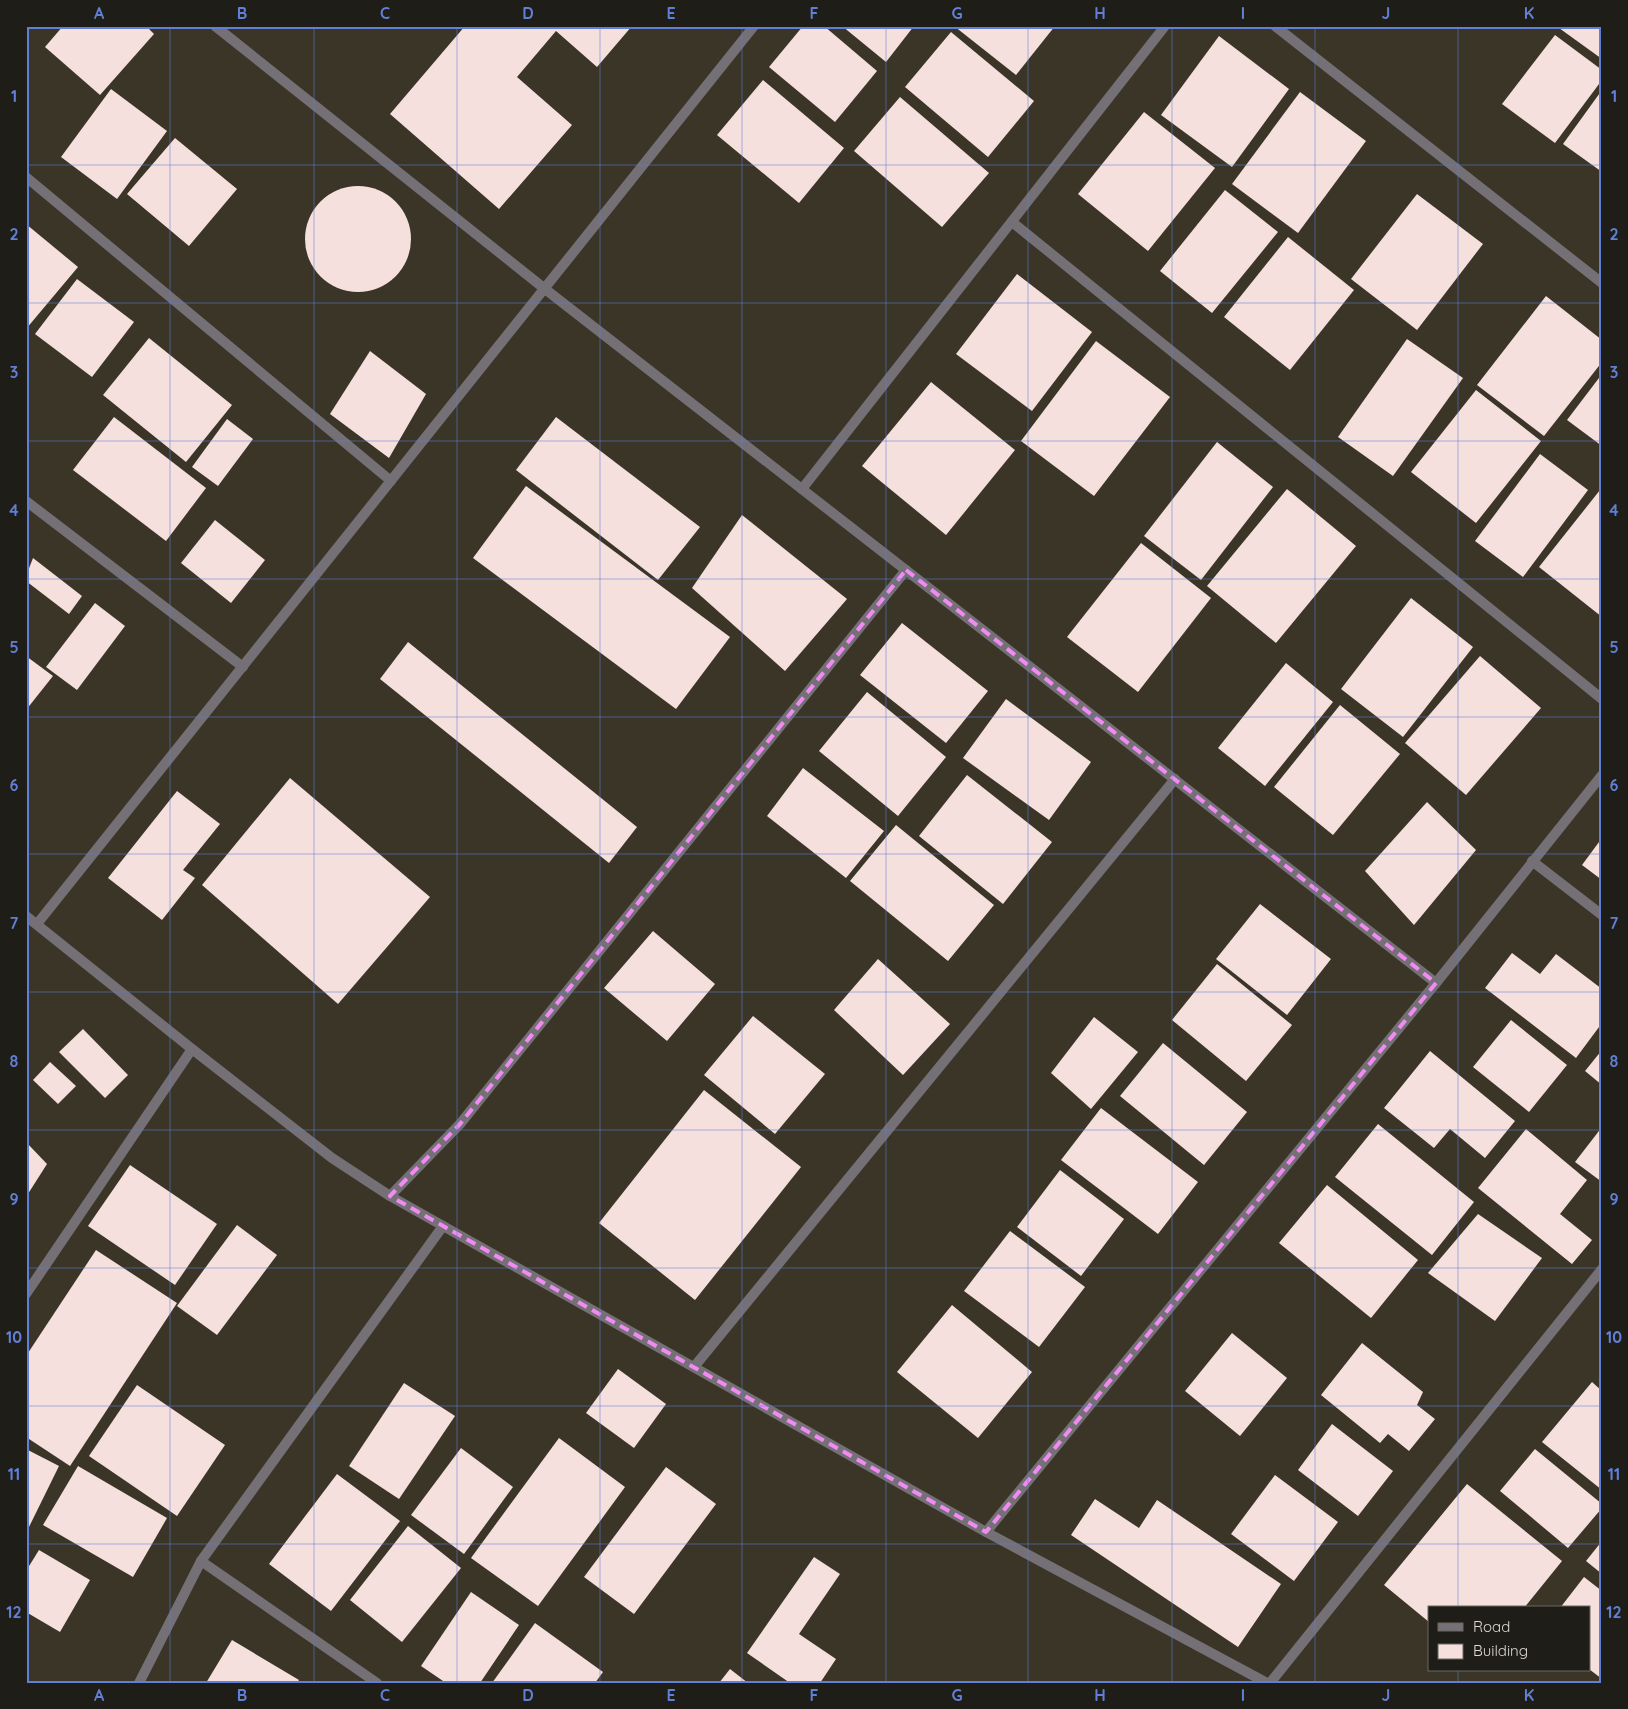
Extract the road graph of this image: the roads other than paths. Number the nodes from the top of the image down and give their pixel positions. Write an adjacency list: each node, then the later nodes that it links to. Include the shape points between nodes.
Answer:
1 (215, 26): 8 (street)
2 (754, 26): 8 (street)
3 (1165, 26): 6 (street)
4 (1275, 26): 7 (street)
5 (26, 177): 9 (street)
6 (1012, 222): 10 (street); 14 (street)
7 (1602, 283)
8 (545, 289): 9 (street); 10 (street)
9 (392, 481): 13 (street)
10 (802, 489): 12 (street)
11 (26, 501): 13 (street)
12 (906, 570): 16 (street); 23 (street, via 460,1124)
13 (243, 667): 20 (street)
14 (1602, 699)
15 (1602, 775): 17 (street)
16 (1175, 779): 21 (street); 27 (street)
17 (1532, 861): 18 (street); 21 (street)
18 (1602, 915)
19 (26, 916): 20 (street)
20 (37, 924): 22 (street)
21 (1436, 983): 28 (street)
22 (192, 1049): 23 (street, via 332,1158); 26 (street)
23 (390, 1196): 24 (street)
24 (443, 1226): 27 (street); 29 (street)
25 (1602, 1269): 32 (street)
26 (26, 1294)
27 (694, 1367): 28 (street)
28 (986, 1532): 32 (street)
29 (201, 1561): 30 (street); 31 (street)
30 (139, 1683)
31 (377, 1683)
32 (1268, 1683)

